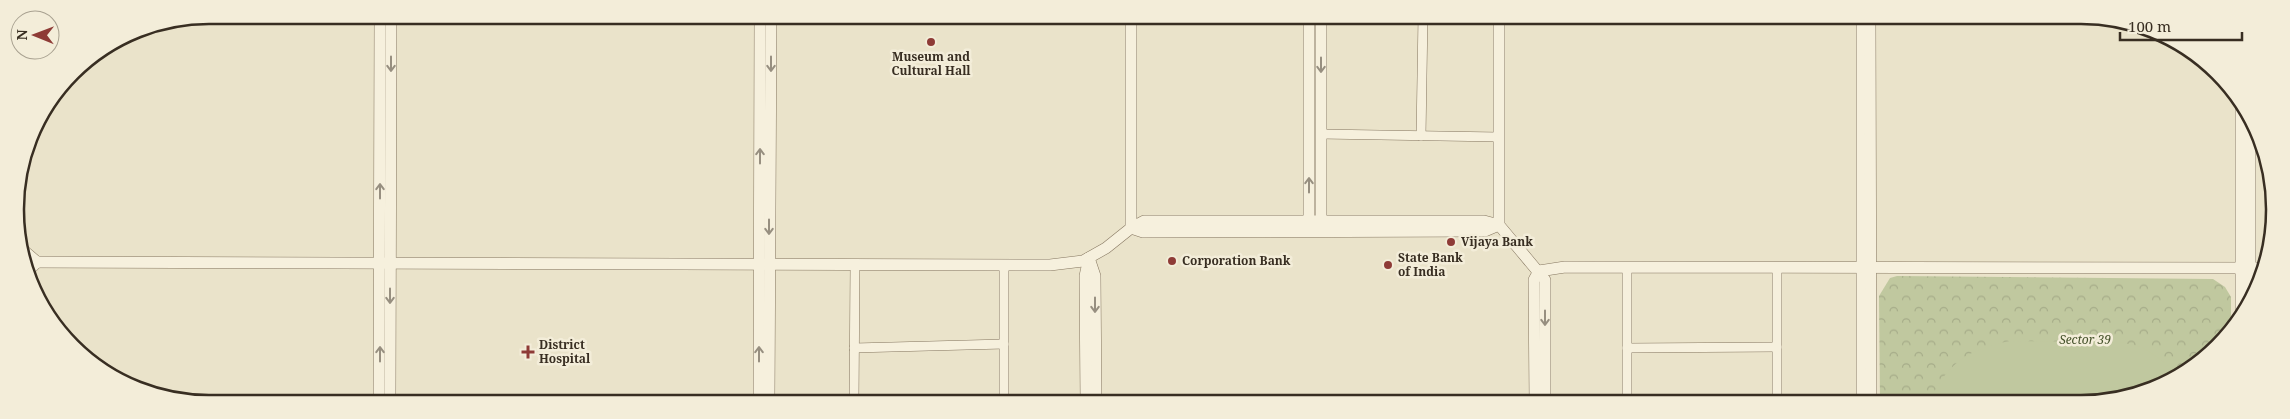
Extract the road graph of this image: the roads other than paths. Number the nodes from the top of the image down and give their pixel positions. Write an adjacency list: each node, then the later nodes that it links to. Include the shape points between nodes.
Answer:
1 (380, 24): 24 (street, one-way to 1)
2 (391, 24): 24 (street, one-way to 24)
3 (760, 24): 25 (street, one-way to 3)
4 (771, 24): 25 (street, one-way to 25)
5 (1131, 24): 19 (street)
6 (1309, 24): 17 (street, one-way to 6)
7 (1321, 24): 14 (street, one-way to 14)
8 (1423, 24): 15 (street)
9 (1500, 24): 16 (street)
10 (1862, 24): 31 (street)
11 (1870, 24): 31 (street)
12 (2242, 119): 32 (street)
13 (2250, 133): 32 (street)
14 (1321, 134): 15 (street); 17 (street)
15 (1421, 136): 16 (street)
16 (1499, 136): 18 (street)
17 (1316, 224): 18 (street, via 1484,220); 19 (street, via 1143,232)
18 (1499, 225): 34 (street)
19 (1131, 228): 21 (street)
20 (30, 256): 23 (street)
21 (1090, 258): 27 (street, via 1050,265); 47 (street, via 1085,276); 48 (street, one-way to 48, via 1095,276)
22 (31, 262): 23 (street)
23 (37, 262): 24 (street); 28 (street)
24 (385, 264): 25 (street); 41 (street, one-way to 24); 42 (street, one-way to 42)
25 (764, 265): 26 (street); 43 (street, one-way to 25); 44 (street)
26 (855, 265): 27 (street); 39 (street)
27 (1004, 265): 37 (street)
28 (33, 266)
29 (1627, 267): 30 (street); 34 (street, via 1565,267); 40 (street)
30 (1777, 268): 31 (street); 38 (street)
31 (1866, 268): 32 (street); 53 (street); 54 (street)
32 (2246, 268): 33 (street); 35 (street); 36 (street)
33 (2256, 268)
34 (1539, 271): 49 (street, via 1534,280); 50 (street, one-way to 50, via 1545,280)
35 (2248, 289)
36 (2243, 299)
37 (1004, 344): 39 (street); 46 (street)
38 (1777, 347): 40 (street); 52 (street)
39 (854, 348): 45 (street)
40 (1627, 348): 51 (street)
41 (380, 395)
42 (390, 395)
43 (759, 395)
44 (769, 395)
45 (854, 395)
46 (1004, 395)
47 (1086, 395)
48 (1096, 395)
49 (1535, 395)
50 (1545, 395)
51 (1627, 395)
52 (1777, 395)
53 (1862, 395)
54 (1871, 395)

